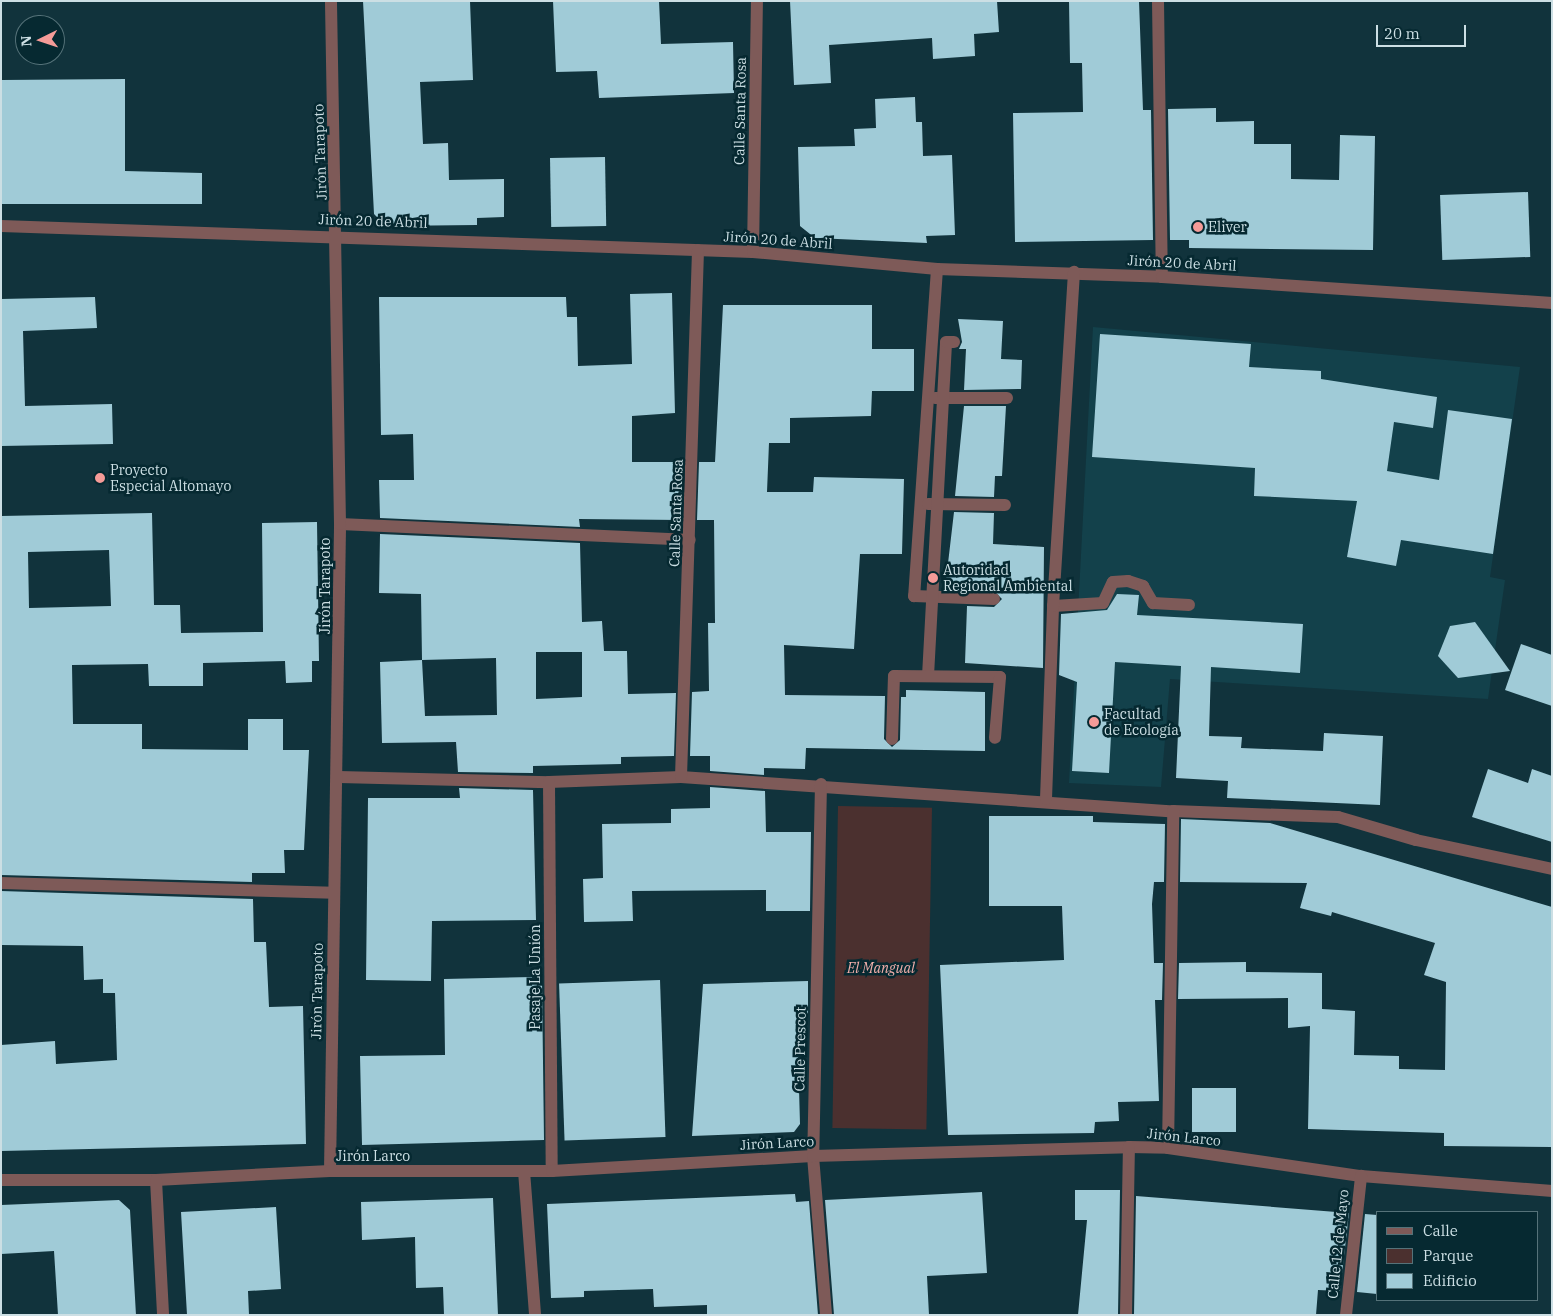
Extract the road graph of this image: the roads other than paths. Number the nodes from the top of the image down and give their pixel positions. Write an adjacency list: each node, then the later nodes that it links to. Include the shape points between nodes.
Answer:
1 (331, 1): 5 (street, Jirón Tarapoto)
2 (757, 1): 7 (street, Calle Santa Rosa)
3 (1158, 1): 10 (street)
4 (1, 226): 5 (street, Jirón 20 de Abril)
5 (338, 234): 6 (street, Jirón 20 de Abril); 18 (street, Jirón Tarapoto)
6 (698, 250): 7 (street, Jirón 20 de Abril); 19 (street, Calle Santa Rosa)
7 (753, 252): 8 (street, Jirón 20 de Abril)
8 (937, 269): 9 (street, Jirón 20 de Abril); 13 (street)
9 (1074, 272): 10 (street, Jirón 20 de Abril); 23 (street)
10 (1162, 277): 11 (street, Jirón 20 de Abril)
11 (1552, 303)
12 (954, 342): 13 (street, via 946,342)
13 (935, 398): 14 (street); 15 (street); 16 (street)
14 (1007, 398)
15 (921, 504): 16 (street); 20 (street, via 914,596)
16 (934, 504): 17 (street); 20 (street)
17 (1005, 505)
18 (340, 524): 19 (street); 27 (street, Jirón Tarapoto)
19 (690, 540): 28 (street, Calle Santa Rosa)
20 (932, 596): 21 (street); 24 (street)
21 (994, 599)
22 (1188, 605): 23 (street, via 1153,603 1143,586 1128,581 1113,582 1103,603)
23 (1053, 606): 31 (street)
24 (928, 676): 25 (street, via 1000,677); 26 (street, via 894,676)
25 (995, 738)
26 (892, 739)
27 (339, 777): 29 (street); 35 (street, Jirón Tarapoto)
28 (682, 777): 29 (street); 30 (street)
29 (549, 782): 41 (street, Pasaje La Unión)
30 (821, 784): 31 (street); 38 (street, Calle Prescot)
31 (1046, 799): 32 (street)
32 (1173, 811): 33 (street, via 1338,817 1416,840); 37 (street)
33 (1552, 869)
34 (1, 883): 35 (street)
35 (333, 893): 39 (street, Jirón Tarapoto)
36 (1129, 1147): 37 (street, Jirón Larco); 38 (street, Jirón Larco); 49 (street)
37 (1168, 1148): 42 (street, Jirón Larco)
38 (813, 1156): 41 (street, Jirón Larco); 48 (street, Calle Prescot)
39 (330, 1171): 40 (street, Jirón Larco); 44 (street, Jirón Larco)
40 (524, 1171): 41 (street, Jirón Larco); 47 (street)
41 (552, 1171)
42 (1360, 1176): 45 (street, Jirón Larco); 50 (street, Calle 12 de Mayo)
43 (1, 1180): 44 (street, Jirón Larco)
44 (156, 1180): 46 (street)
45 (1552, 1191)
46 (163, 1315)
47 (536, 1315)
48 (826, 1315)
49 (1126, 1315)
50 (1346, 1315)

